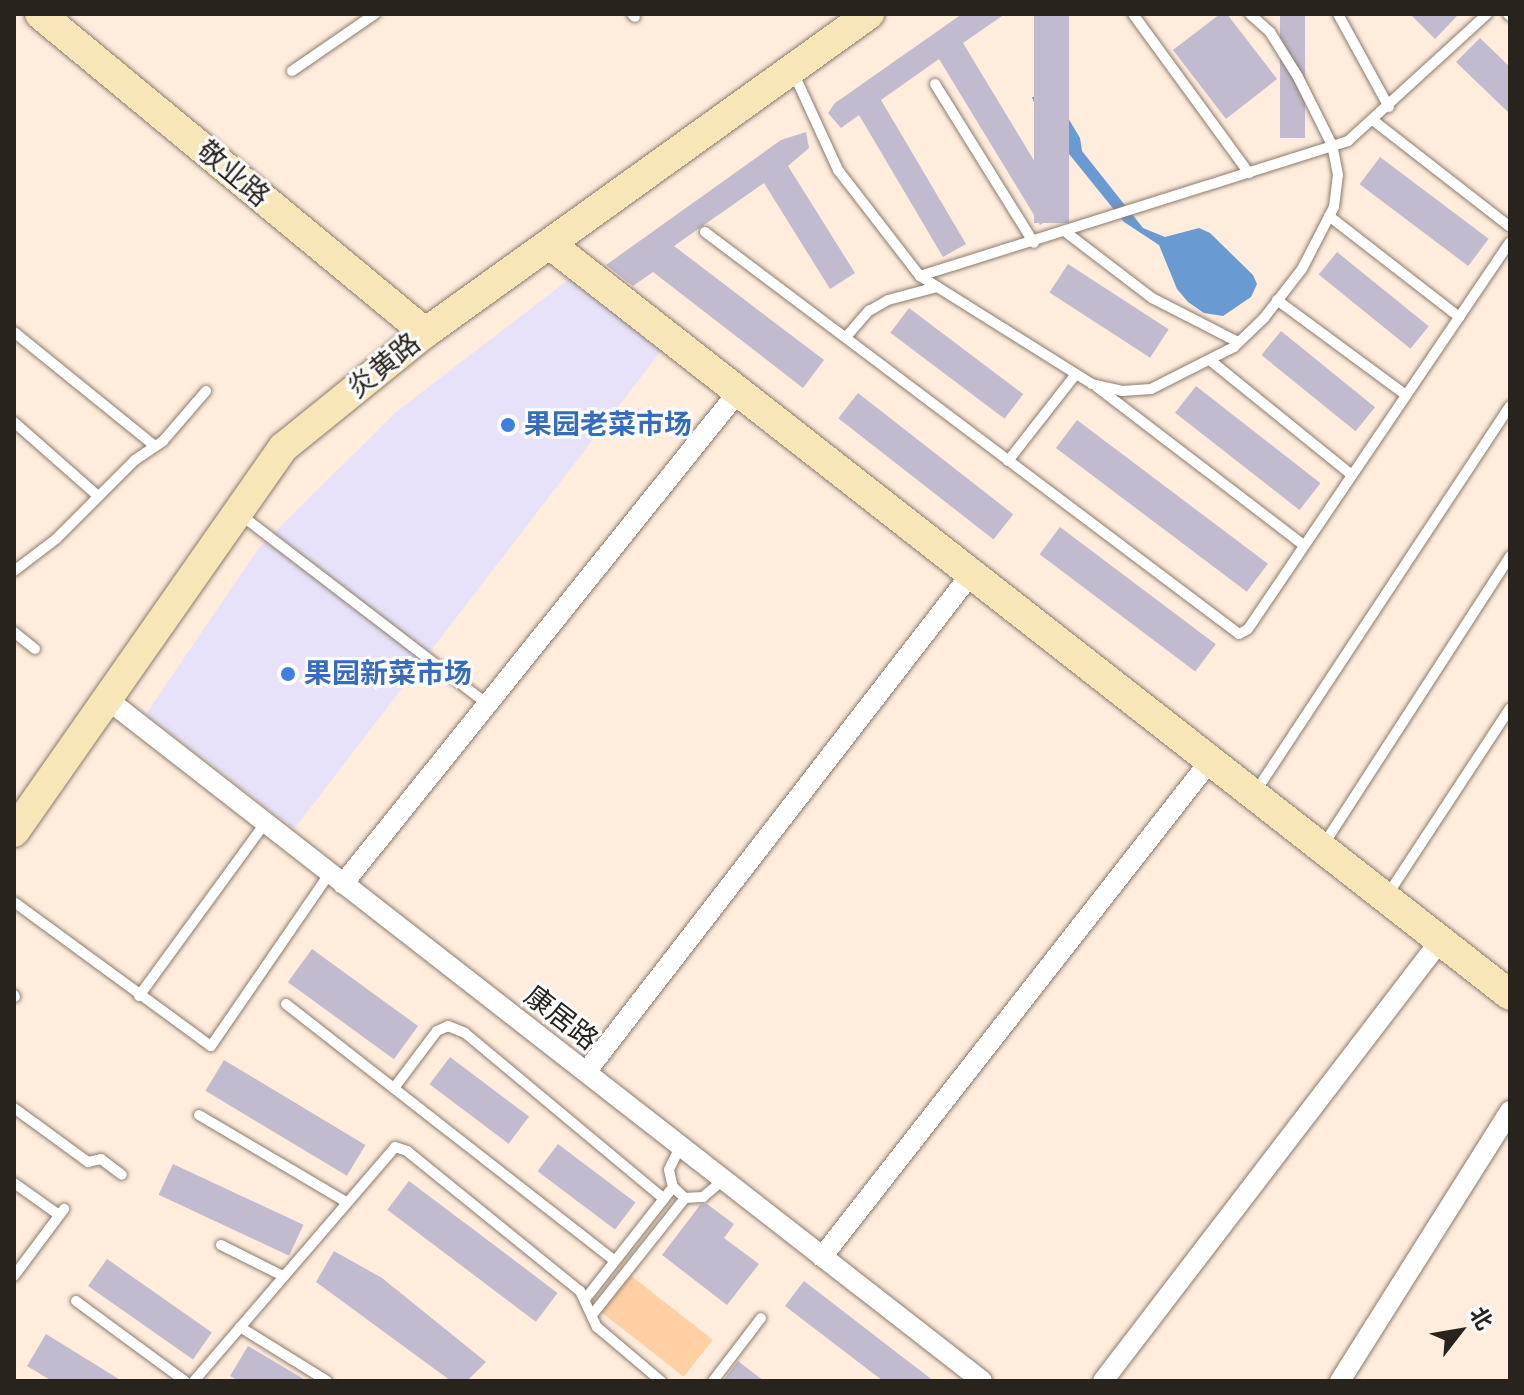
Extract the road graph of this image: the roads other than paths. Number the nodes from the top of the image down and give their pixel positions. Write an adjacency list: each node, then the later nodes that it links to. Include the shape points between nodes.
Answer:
1 (40, 14): 27 (street, 敬业路)
2 (375, 14): 9 (lane)
3 (869, 14): 8 (street, 炎黄路)
4 (1133, 14): 14 (lane)
5 (1338, 14): 11 (lane)
6 (1487, 14): 11 (lane)
7 (1253, 15): 13 (lane, via 1298,77)
8 (792, 70): 21 (street, 炎黄路); 22 (lane, via 838,170)
9 (292, 71)
10 (935, 84): 20 (lane)
11 (1389, 107): 12 (lane)
12 (1374, 121): 13 (lane, via 1358,136); 16 (lane)
13 (1332, 145): 14 (lane); 15 (lane, via 1338,175)
14 (1249, 173): 18 (lane)
15 (1329, 216): 24 (lane, via 1302,269); 25 (lane)
16 (1510, 227)
17 (705, 232): 28 (lane)
18 (1067, 233): 20 (lane); 29 (lane, via 1152,298)
19 (1510, 242): 25 (lane)
20 (1034, 243): 22 (lane)
21 (551, 245): 27 (street, 炎黄路); 34 (street)
22 (920, 276): 23 (lane)
23 (937, 287): 28 (lane, via 888,300 869,311); 31 (lane)
24 (1277, 300): 29 (lane); 35 (lane)
25 (1459, 317): 35 (lane)
26 (14, 332): 38 (lane)
27 (425, 333): 42 (street, 炎黄路, via 284,447)
28 (846, 337): 39 (lane)
29 (1238, 342): 30 (lane)
30 (1211, 361): 32 (lane, via 1151,389 1122,391); 40 (lane)
31 (1076, 374): 32 (lane); 39 (lane)
32 (1092, 384): 43 (lane)
33 (206, 391): 38 (lane)
34 (738, 392): 46 (street); 50 (street)
35 (1406, 395): 40 (lane)
36 (1510, 406): 53 (lane)
37 (14, 422): 41 (lane)
38 (155, 446): 41 (lane)
39 (1008, 461): 43 (lane, via 1231,632 1248,629)
40 (1352, 475): 43 (lane)
41 (98, 496): 45 (lane, via 56,539)
42 (237, 513): 49 (street, 炎黄路); 50 (lane)
43 (1304, 545)
44 (1510, 556): 56 (lane)
45 (14, 571)
46 (971, 574): 52 (street); 64 (street)
47 (14, 632): 48 (lane)
48 (35, 649)
49 (107, 699): 54 (street, 康居路); 55 (street, 炎黄路)
50 (487, 704): 57 (street)
51 (1510, 708): 58 (lane)
52 (1210, 761): 53 (street); 78 (street)
53 (1253, 795): 56 (street)
54 (265, 823): 57 (street, 康居路); 62 (lane)
55 (14, 832)
56 (1322, 848): 58 (street)
57 (337, 878): 62 (lane, via 211,1046); 64 (street, 康居路)
58 (1385, 898): 60 (street)
59 (14, 902): 62 (lane)
60 (1440, 941): 61 (street); 94 (street)
61 (1510, 995)
62 (139, 996)
63 (286, 1004): 65 (lane)
64 (586, 1072): 69 (street, 康居路)
65 (394, 1088): 75 (lane, via 437,1031 448,1026); 80 (lane)
66 (14, 1108): 70 (lane, via 88,1162 101,1159)
67 (1510, 1111): 95 (street)
68 (199, 1115): 76 (lane)
69 (680, 1147): 71 (street, 康居路); 73 (lane, via 669,1170)
70 (122, 1175)
71 (723, 1180): 74 (lane, via 703,1197); 78 (street, 康居路)
72 (14, 1183): 79 (lane, via 62,1212)
73 (673, 1187): 74 (lane); 75 (lane)
74 (685, 1198): 85 (lane)
75 (664, 1199): 80 (lane)
76 (346, 1202): 82 (lane); 83 (lane, via 395,1147 407,1151)
77 (221, 1245): 82 (lane)
78 (822, 1257): 93 (street, 康居路)
79 (19, 1260): 81 (lane)
80 (615, 1261): 83 (lane)
81 (14, 1276)
82 (283, 1276): 87 (lane)
83 (586, 1298): 85 (lane)
84 (76, 1301): 88 (lane)
85 (592, 1315): 91 (lane, via 623,1353)
86 (761, 1318): 92 (lane)
87 (240, 1327): 89 (lane); 90 (lane)
88 (185, 1381)
89 (194, 1381)
90 (327, 1381)
91 (661, 1381)
92 (713, 1381)
93 (982, 1381)
94 (1103, 1381)
95 (1340, 1381)

